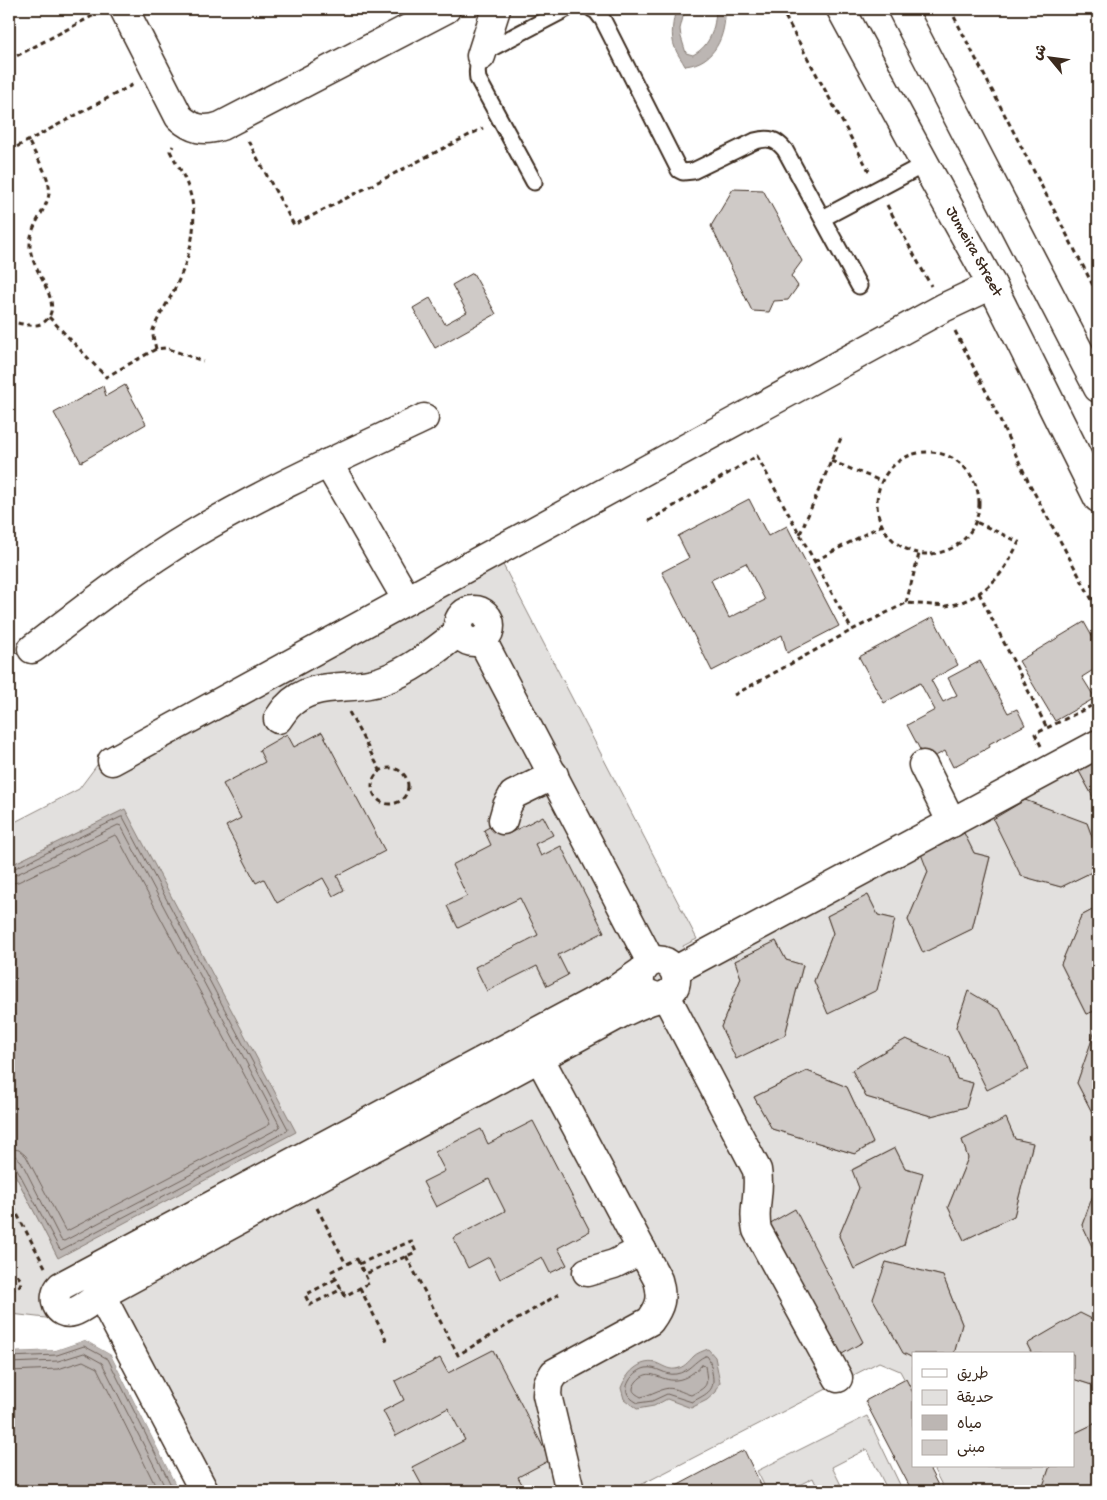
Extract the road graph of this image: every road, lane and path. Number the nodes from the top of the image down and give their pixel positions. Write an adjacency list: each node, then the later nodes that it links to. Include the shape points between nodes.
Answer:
1 (105, 9): 11 (path)
2 (124, 9): 12 (street)
3 (446, 9): 13 (street)
4 (496, 9): 10 (street)
5 (566, 9): 10 (lane)
6 (592, 9): 20 (lane, via 603,20 679,170 688,173 755,141 772,140 785,150)
7 (841, 9): 18 (street, Jumeira Street)
8 (902, 9): 28 (street)
9 (950, 9): 23 (path)
10 (481, 56): 14 (lane, via 478,78)
11 (9, 60)
12 (156, 72): 15 (street, via 179,117); 16 (path)
13 (235, 119): 14 (path, via 294,225); 15 (street, via 203,130)
14 (500, 120): 19 (lane)
15 (186, 123): 26 (path, via 170,151 190,195 192,243 182,276 153,332)
16 (28, 140): 17 (path); 24 (path, via 49,189 49,197 34,225 30,246 31,257 52,302)
17 (9, 151)
18 (925, 164): 20 (lane); 21 (street, Jumeira Street)
19 (534, 182)
20 (823, 218): 22 (lane)
21 (992, 285): 34 (street, Jumeira Street); 42 (street, via 943,308)
22 (859, 286)
23 (1098, 295)
24 (50, 317): 25 (path, via 33,326); 26 (path, via 106,376)
25 (9, 321)
26 (156, 349): 27 (path, via 166,348)
27 (203, 361)
28 (1098, 388)
29 (424, 418): 32 (street)
30 (841, 438): 31 (path)
31 (831, 461): 33 (path); 38 (path)
32 (328, 463): 42 (street); 45 (street, via 221,518 159,555)
33 (881, 481): 36 (path, via 895,463 915,452 948,455 967,468 974,478 979,500); 37 (path, via 876,504)
34 (1098, 498)
35 (649, 521): 38 (path, via 758,456)
36 (976, 522): 39 (path, via 962,541 952,548); 41 (path, via 1019,542 997,578)
37 (882, 525): 39 (path, via 897,544); 40 (path)
38 (800, 534): 40 (path)
39 (919, 554): 43 (path)
40 (815, 561): 44 (path)
41 (979, 592): 43 (path, via 960,603 946,606); 50 (path)
42 (407, 600): 52 (street)
43 (906, 603): 44 (path)
44 (852, 630): 47 (path)
45 (32, 649)
46 (335, 688): 49 (street, via 310,691 287,706); 55 (path); 56 (street, via 367,685 392,676 470,636)
47 (734, 695)
48 (1091, 706): 50 (path)
49 (278, 719)
50 (1047, 728): 54 (path, via 1035,734)
51 (1098, 744): 54 (street)
52 (112, 760)
53 (923, 765): 58 (street)
54 (1053, 768): 58 (street)
55 (380, 770): 55 (path, via 372,783 372,790 382,802 397,803 407,792 406,777 395,768)
56 (554, 775): 57 (street, via 513,795); 59 (street)
57 (503, 820)
58 (952, 823): 59 (street)
59 (658, 980): 60 (street, via 630,1009); 79 (street, via 757,1170 757,1230)
60 (534, 1047): 61 (street); 63 (street)
61 (311, 1172): 65 (path); 72 (street)
62 (9, 1198): 76 (path)
63 (642, 1250): 68 (street, via 614,1264); 81 (street, via 661,1291 661,1302 650,1321 554,1373 548,1383 547,1395)
64 (406, 1256): 66 (path, via 416,1252 411,1241); 69 (path); 77 (path, via 458,1355)
65 (346, 1264): 66 (path, via 357,1259); 71 (path, via 332,1272)
66 (359, 1264): 69 (path)
67 (9, 1269): 70 (path)
68 (587, 1272)
69 (365, 1274): 74 (path, via 369,1283)
70 (10, 1275): 73 (path, via 16,1274 22,1280 18,1288)
71 (336, 1279): 75 (path); 75 (path, via 305,1295 310,1305)
72 (95, 1284): 76 (street, via 61,1286); 80 (street)
73 (9, 1287)
74 (360, 1288): 75 (path, via 345,1296); 78 (path)
75 (342, 1289)
76 (57, 1290)
77 (558, 1294)
78 (388, 1343)
79 (838, 1378)
80 (204, 1491)
81 (570, 1491)

